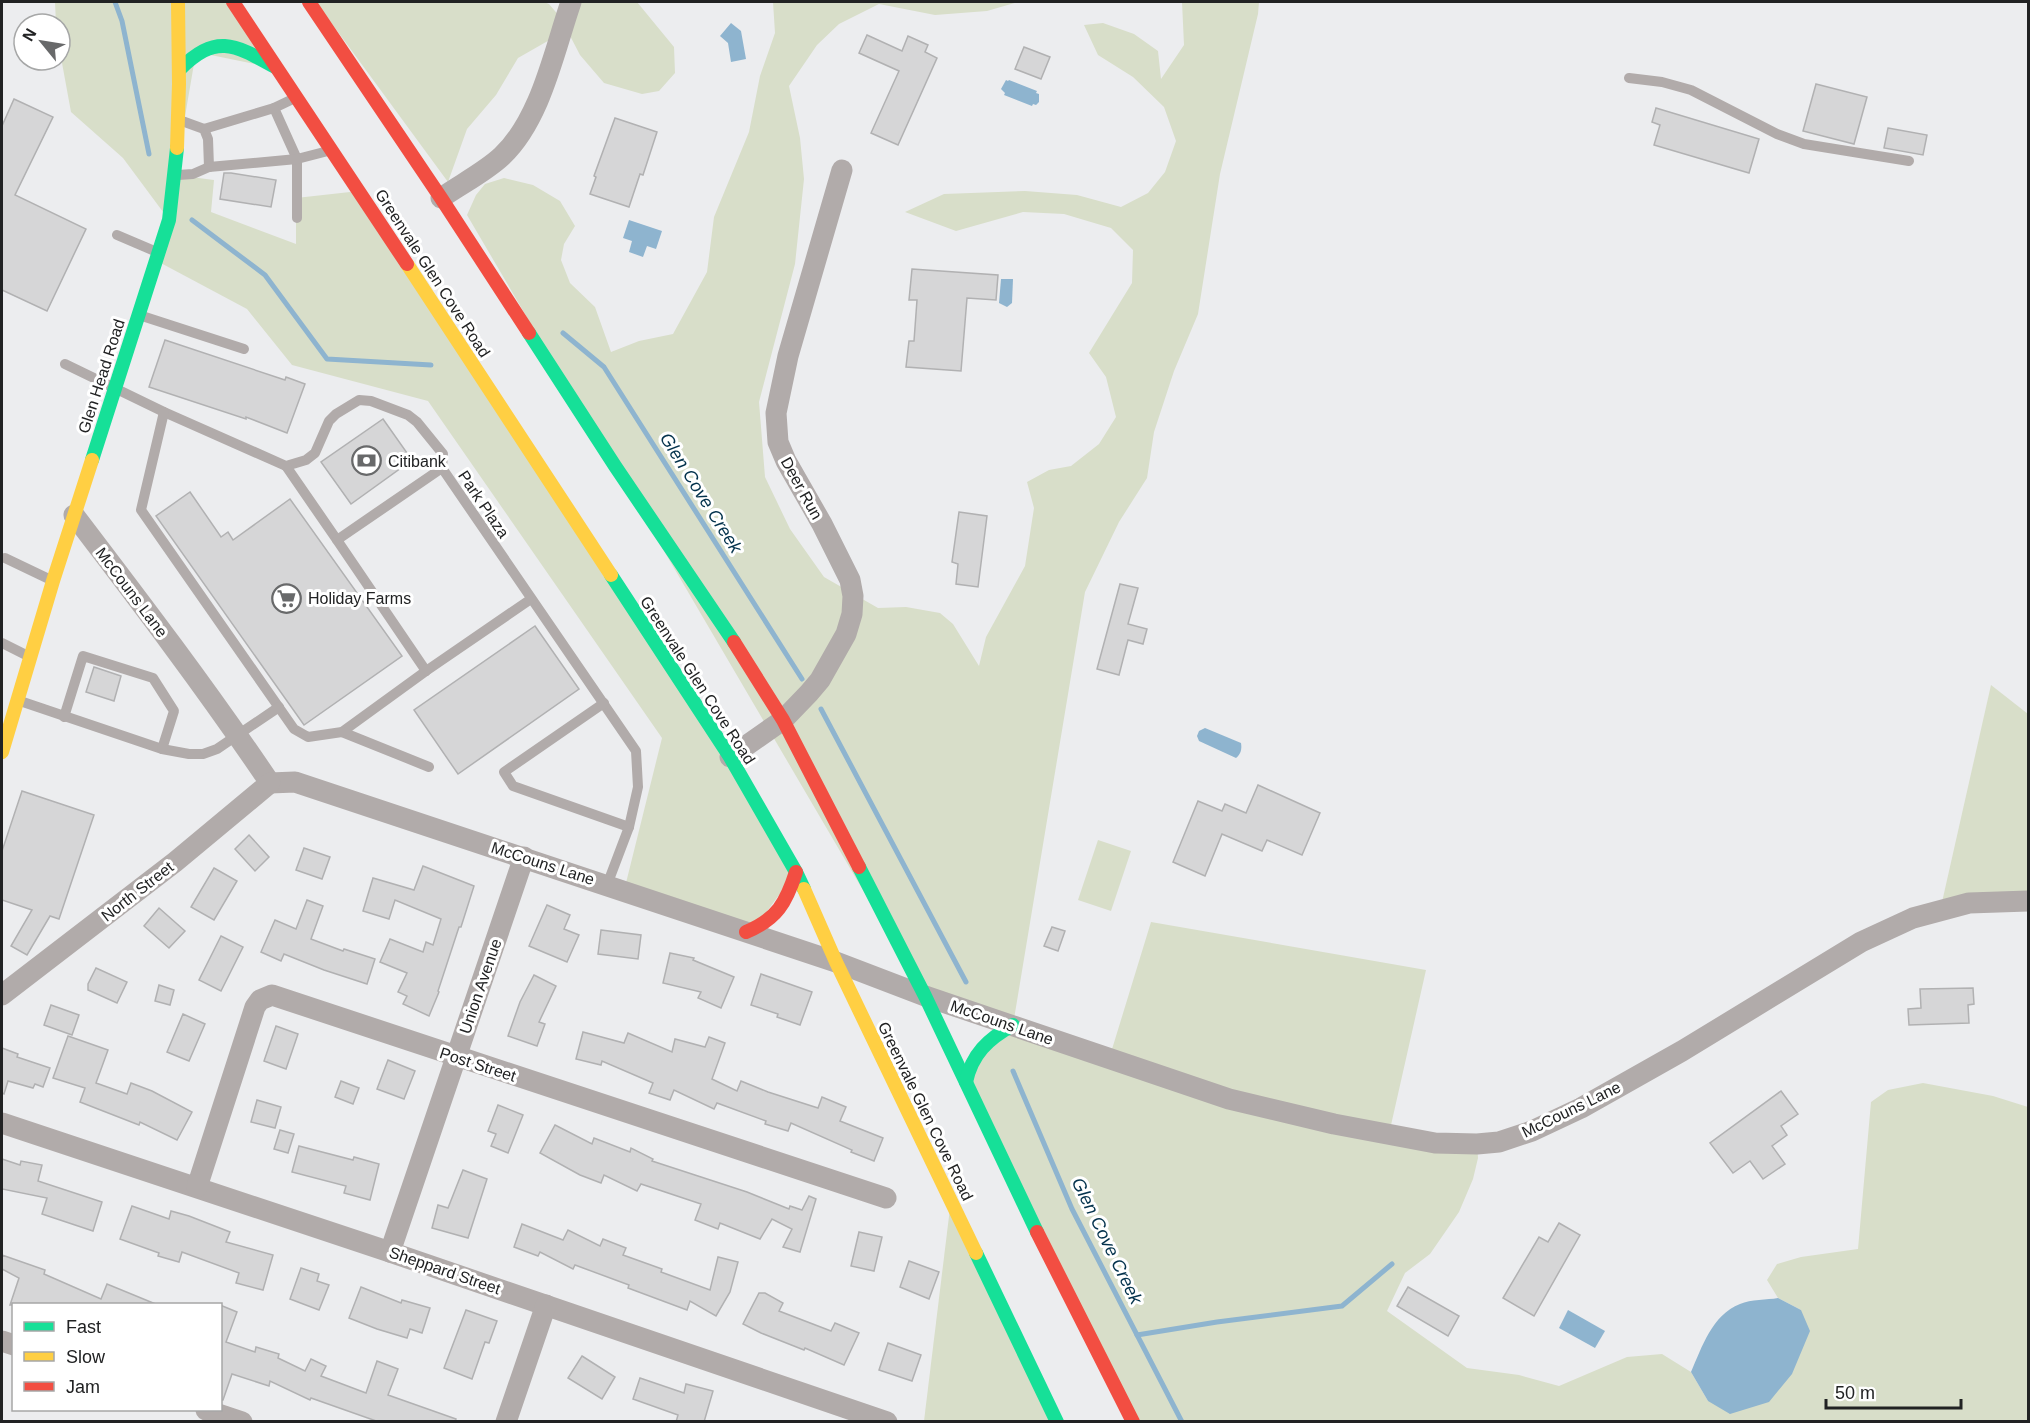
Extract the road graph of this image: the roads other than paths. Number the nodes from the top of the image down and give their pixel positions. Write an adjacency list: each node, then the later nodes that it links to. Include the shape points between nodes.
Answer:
1 (178, 2): 5 (main road, Glen Head Road)
2 (232, 2): 6 (main road, Greenvale Glen Cove Road)
3 (309, 2): 18 (main road)
4 (571, 2): 18 (street, via 531,116 519,136 502,156)
5 (179, 69): 6 (main road, via 190,57 214,45 226,45); 10 (main road, Glen Head Road)
6 (279, 69): 8 (main road, Greenvale Glen Cove Road)
7 (1629, 78): 14 (lane, via 1691,90 1804,144)
8 (297, 97): 9 (lane); 12 (main road, Greenvale Glen Cove Road)
9 (274, 108): 11 (lane); 13 (lane)
10 (178, 120): 11 (lane); 17 (main road, Glen Head Road)
11 (204, 129): 15 (lane)
12 (332, 150): 13 (lane); 46 (main road, Greenvale Glen Cove Road)
13 (297, 159): 15 (lane); 19 (lane)
14 (1909, 161)
15 (209, 167): 17 (lane, via 193,174)
16 (842, 170): 41 (street, Deer Run, via 788,356 776,413 778,442 786,461 850,580 852,614 846,634 820,680)
17 (175, 175): 21 (main road, Glen Head Road)
18 (441, 198): 41 (main road)
19 (297, 218)
20 (117, 235): 21 (lane)
21 (160, 253): 22 (main road, Glen Head Road)
22 (139, 315): 23 (lane); 25 (main road, Glen Head Road)
23 (244, 349)
24 (64, 364): 25 (lane)
25 (114, 388): 26 (lane); 29 (main road, Glen Head Road)
26 (164, 412): 27 (lane); 39 (lane, via 141,510)
27 (286, 466): 28 (lane, Park Plaza, via 315,453 329,421 359,400 408,415 417,422 444,454); 30 (lane)
28 (442, 468): 30 (lane); 33 (lane, Park Plaza)
29 (74, 515): 32 (main road, Glen Head Road); 43 (street, McCouns Lane)
30 (337, 540): 36 (lane)
31 (5, 558): 32 (lane)
32 (53, 581): 35 (main road, Glen Head Road)
33 (531, 599): 36 (lane); 38 (lane, Park Plaza)
34 (2, 643): 35 (lane)
35 (30, 657): 37 (main road, Glen Head Road)
36 (426, 671): 42 (lane)
37 (17, 700): 40 (lane); 45 (main road, Glen Head Road)
38 (604, 703): 49 (lane, Park Plaza, via 636,751 638,787); 49 (lane, via 504,772 513,786)
39 (279, 707): 42 (lane, via 294,729 308,737); 43 (lane)
40 (64, 717): 44 (lane); 44 (lane, via 83,656 153,678 174,711)
41 (783, 720): 46 (street, Deer Run); 57 (main road)
42 (342, 732): 47 (lane)
43 (238, 736): 44 (lane, via 203,754); 48 (street, McCouns Lane)
44 (162, 749)
45 (2, 752)
46 (730, 757): 51 (main road, Greenvale Glen Cove Road)
47 (429, 767)
48 (270, 783): 50 (street, McCouns Lane, via 295,782); 56 (street, North Street)
49 (629, 826): 52 (lane, Park Plaza)
50 (524, 857): 52 (street, McCouns Lane); 59 (street, Union Avenue)
51 (796, 872): 54 (main road, via 777,913); 55 (main road, Greenvale Glen Cove Road)
52 (607, 885): 54 (street, McCouns Lane)
53 (2028, 901): 58 (street, McCouns Lane, via 1970,903 1902,923 1861,942 1581,1108 1499,1142 1435,1143 1282,1112 1229,1099)
54 (746, 932): 55 (street, McCouns Lane)
55 (836, 962): 57 (street, McCouns Lane); 70 (main road, Greenvale Glen Cove Road)
56 (2, 995)
57 (926, 996): 58 (street, McCouns Lane); 60 (main road)
58 (1013, 1025): 60 (main road, via 980,1048)
59 (456, 1057): 62 (street, Post Street, via 272,995 260,1000); 63 (street, Post Street); 64 (street, Union Avenue)
60 (966, 1082): 71 (main road, via 1019,1197)
61 (2, 1123): 62 (street, Sheppard Street)
62 (196, 1187): 64 (street, Sheppard Street)
63 (886, 1198)
64 (390, 1252): 65 (street, Sheppard Street)
65 (546, 1305): 68 (street); 69 (street, Sheppard Street)
66 (209, 1411): 67 (street)
67 (242, 1422)
68 (506, 1422)
69 (887, 1422)
70 (1057, 1422)
71 (1133, 1422)

